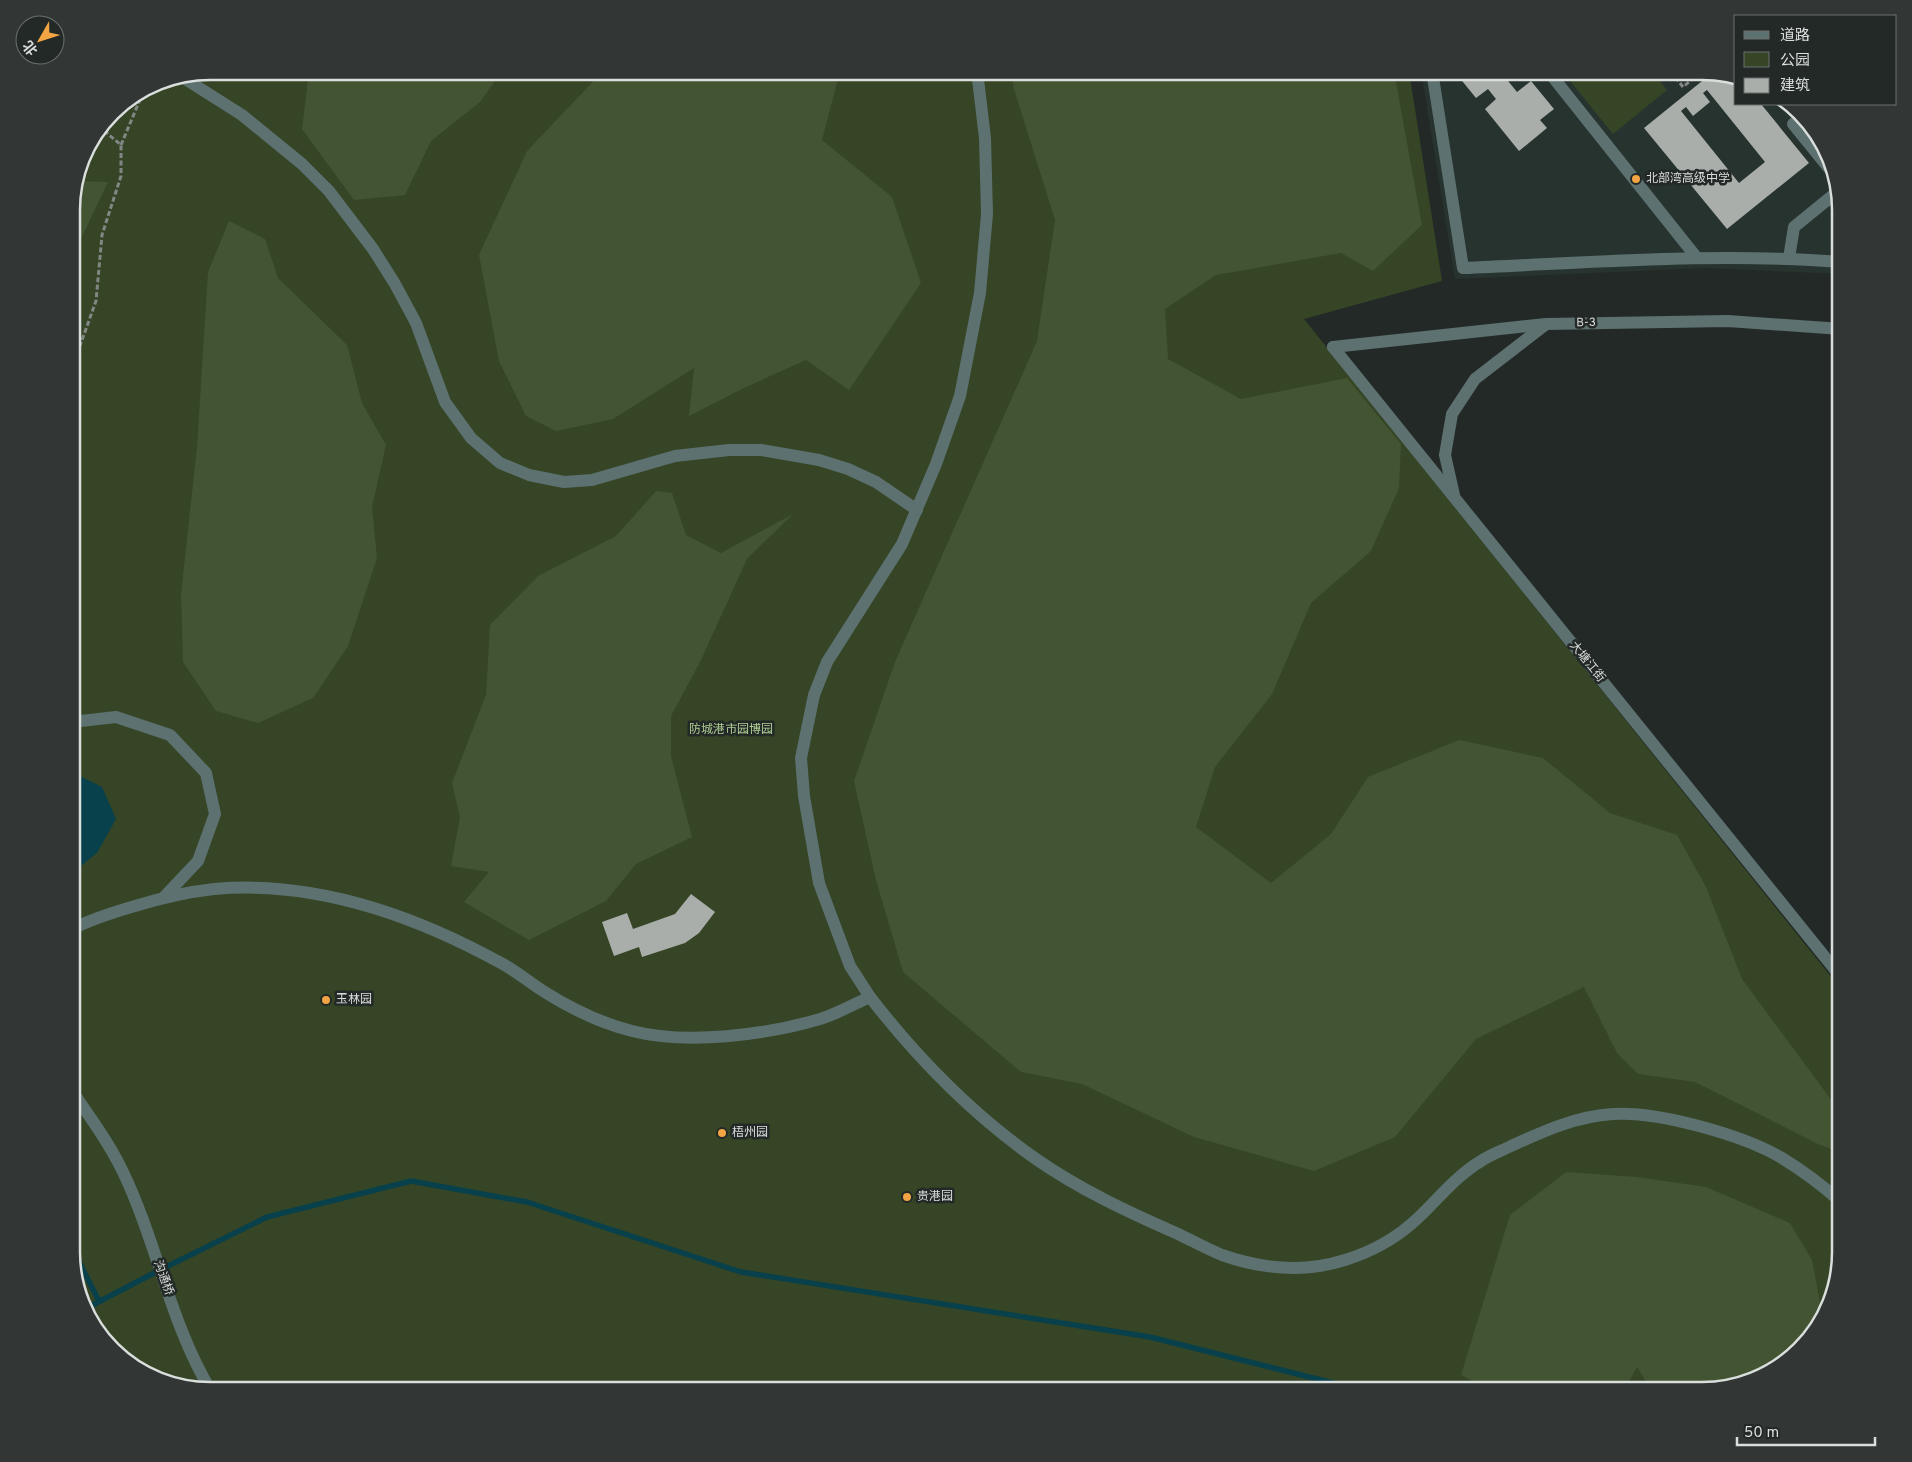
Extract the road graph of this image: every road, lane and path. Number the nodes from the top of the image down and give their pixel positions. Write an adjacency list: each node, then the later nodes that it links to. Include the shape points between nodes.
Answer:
1 (978, 80): 21 (street, via 987,177 980,293 960,396)
2 (1433, 80): 13 (street, via 1463,268)
3 (1555, 80): 13 (street)
4 (1678, 80): 5 (path, via 1683,87)
5 (1691, 80)
6 (190, 82): 21 (street, via 248,120 302,164 329,191 395,284 416,323 445,402 470,438 500,463 529,475 564,482 592,480 675,456 761,450 819,460 848,469 876,482)
7 (139, 101): 10 (path)
8 (1797, 121): 11 (street, via 1793,124)
9 (106, 132): 10 (path)
10 (121, 145): 18 (path, via 122,176 102,236 96,301)
11 (1821, 159)
12 (1831, 197): 14 (street, via 1794,227)
13 (1697, 258): 14 (street)
14 (1790, 258): 15 (street)
15 (1832, 261)
16 (1546, 324): 17 (street, B-3, via 1728,321); 19 (street, B-3); 20 (street, via 1475,379 1452,414 1445,455)
17 (1832, 328)
18 (80, 346)
19 (1333, 347): 20 (street, 大塘江街)
20 (1455, 499): 25 (street, 大塘江街)
21 (917, 510): 26 (street, via 902,544 828,662 814,696 802,758 804,796 819,883 850,966)
22 (80, 721): 23 (street, via 116,717 170,735 206,773 215,814 198,861)
23 (164, 897): 24 (street); 26 (street, via 214,889 269,889 363,904 454,940 502,964 585,1015 632,1032 685,1039 784,1029 822,1018)
24 (80, 926)
25 (1832, 967)
26 (870, 997): 28 (street, via 895,1029 963,1101 1038,1161 1130,1213 1222,1255 1264,1266 1306,1269 1344,1260 1381,1245 1416,1220 1445,1190 1480,1162 1543,1132 1578,1120 1614,1114 1698,1125 1738,1139 1779,1156)
27 (80, 1103): 29 (street, 沟通桥, via 122,1171 186,1342)
28 (1832, 1194)
29 (205, 1382)

